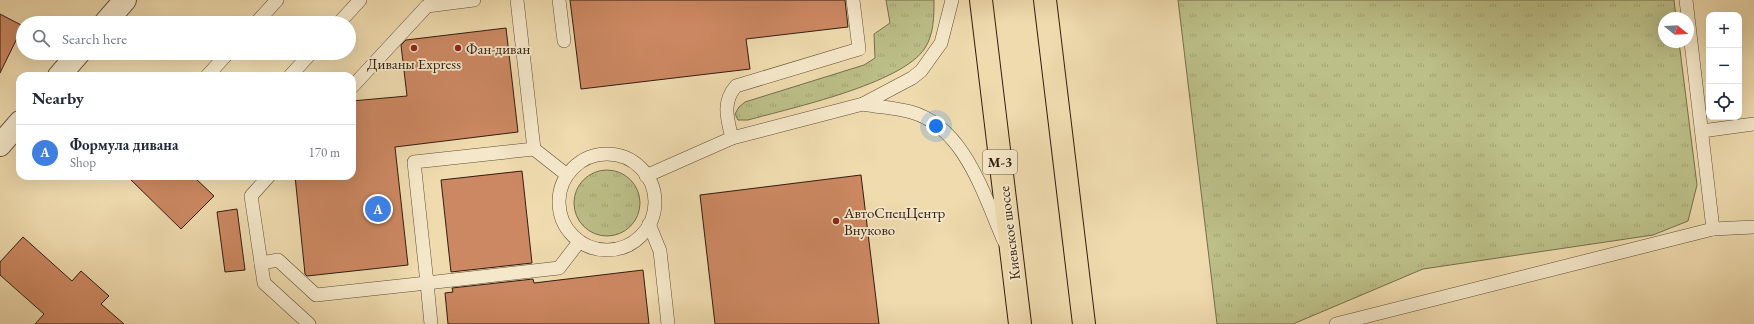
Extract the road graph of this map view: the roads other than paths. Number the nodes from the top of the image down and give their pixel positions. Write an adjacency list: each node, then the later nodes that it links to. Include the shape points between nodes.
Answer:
1 (125, 0): 12 (street)
2 (277, 0): 13 (lane)
3 (360, 0): 14 (lane)
4 (474, 0): 22 (lane, via 427,6)
5 (517, 0): 29 (lane)
6 (560, 0): 15 (lane)
7 (853, 0): 27 (lane, via 859,49 736,86 728,95 727,115)
8 (952, 0): 23 (lane, via 941,43 921,71)
9 (981, 0): 37 (highway, Киевское шоссе / М-3)
10 (1045, 0): 44 (highway)
11 (1686, 0): 26 (lane)
12 (111, 16)
13 (262, 16)
14 (345, 16)
15 (564, 41)
16 (73, 60): 19 (street)
17 (222, 60): 20 (lane)
18 (305, 60): 21 (lane)
19 (62, 72)
20 (211, 72)
21 (294, 72)
22 (356, 83)
23 (863, 104): 27 (lane); 37 (lane, via 911,112 933,122 954,140 968,162)
24 (1754, 124): 26 (lane)
25 (16, 127): 28 (street)
26 (1702, 131): 35 (lane)
27 (732, 138): 31 (lane)
28 (0, 145)
29 (534, 149): 30 (lane); 39 (lane, via 414,162)
30 (567, 176): 31 (lane, via 575,166 586,159 610,154 634,163); 36 (lane, via 561,186 560,211 564,223)
31 (646, 176): 33 (lane, via 654,193 654,206)
32 (265, 180): 38 (lane, via 251,196)
33 (649, 224): 36 (lane, via 638,239 616,250 597,249); 42 (lane, via 660,251)
34 (1754, 227): 35 (lane)
35 (1713, 230): 45 (lane)
36 (580, 242): 39 (lane, via 558,268)
37 (1012, 258): 43 (highway, Киевское шоссе / М-3)
38 (261, 262): 39 (lane, via 278,260 316,295); 40 (lane, via 264,283)
39 (427, 283): 41 (lane)
40 (309, 324)
41 (431, 324)
42 (668, 324)
43 (1020, 324)
44 (1084, 324)
45 (1336, 324)

